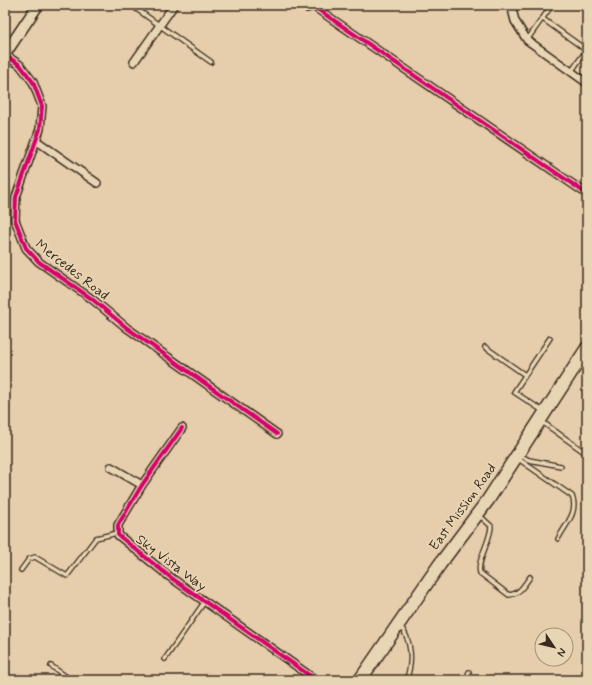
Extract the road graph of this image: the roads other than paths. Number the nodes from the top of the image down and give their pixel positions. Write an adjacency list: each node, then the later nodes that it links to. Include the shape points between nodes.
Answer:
1 (38, 5): 11 (street)
2 (131, 5): 8 (lane)
3 (174, 5): 8 (street)
4 (552, 5): 7 (lane)
5 (514, 6): 9 (street, via 515,21)
6 (307, 8): 18 (street, via 313,6)
7 (543, 19): 9 (lane); 10 (lane)
8 (160, 24): 12 (street); 13 (lane)
9 (528, 40): 14 (street)
10 (586, 50): 14 (lane)
11 (5, 55): 16 (street, Mercedes Road, via 20,65 33,82 42,106)
12 (134, 62)
13 (212, 62)
14 (571, 72): 15 (street)
15 (586, 81)
16 (37, 141): 17 (street); 25 (street, Mercedes Road, via 16,197 15,220 26,248 39,262 92,299 127,328)
17 (97, 183)
18 (587, 194)
19 (550, 338): 22 (lane)
20 (485, 347): 22 (lane)
21 (587, 348): 23 (main road, East Mission Road)
22 (525, 375): 23 (lane, via 514,392)
23 (543, 417): 26 (lane); 27 (main road, East Mission Road)
24 (182, 428): 30 (street, Sky Vista Way)
25 (277, 434)
26 (587, 454)
27 (517, 456): 28 (lane); 31 (main road, East Mission Road); 33 (lane, via 572,496 576,504)
28 (561, 466)
29 (111, 467): 30 (street)
30 (142, 485): 32 (street, Sky Vista Way, via 118,525)
31 (478, 514): 35 (lane, via 491,526 478,571 509,595 520,590); 37 (main road, East Mission Road)
32 (117, 533): 34 (lane, via 96,538 67,576 35,557 29,559); 36 (street, Sky Vista Way, via 127,544)
33 (558, 539)
34 (21, 570)
35 (530, 577)
36 (204, 601): 38 (lane); 43 (street, Sky Vista Way)
37 (398, 623): 41 (main road, East Mission Road); 44 (lane, via 405,631 409,643 411,659)
38 (165, 659)
39 (51, 666): 42 (lane)
40 (469, 672): 45 (lane)
41 (364, 679)
42 (71, 680)
43 (316, 680)
44 (406, 680)
45 (466, 680)

